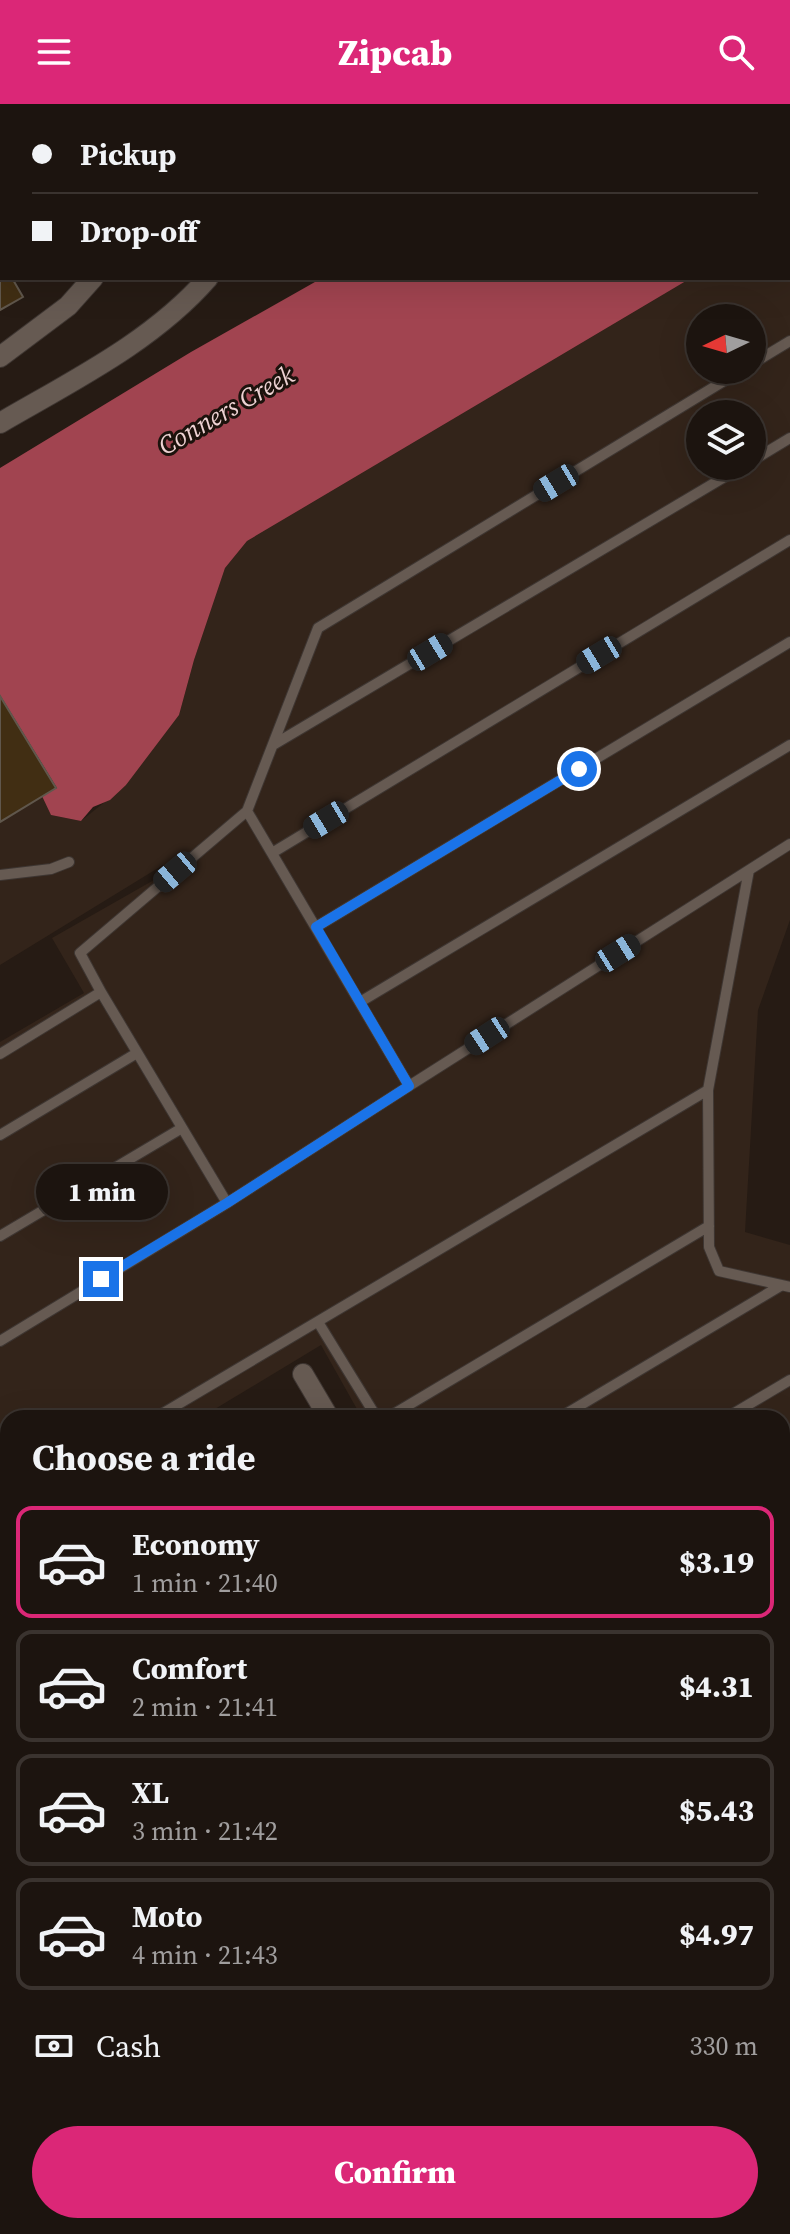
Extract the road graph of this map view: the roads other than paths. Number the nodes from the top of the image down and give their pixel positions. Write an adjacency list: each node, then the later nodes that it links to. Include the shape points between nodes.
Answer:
1 (91, 280): 5 (street, via 68,306)
2 (206, 280): 7 (street, via 158,326)
3 (790, 341): 4 (lane)
4 (766, 356)
5 (0, 357)
6 (719, 384): 13 (lane, via 318,628)
7 (0, 423)
8 (790, 438): 9 (lane)
9 (766, 453)
10 (719, 480): 13 (lane)
11 (790, 540): 17 (lane)
12 (790, 642): 21 (lane)
13 (273, 745): 15 (lane)
14 (790, 745): 23 (lane)
15 (247, 811): 17 (lane); 22 (lane, via 80,953)
16 (790, 844): 19 (lane)
17 (272, 853): 21 (lane)
18 (69, 862): 20 (lane)
19 (749, 870): 26 (lane); 27 (lane)
20 (0, 875)
21 (316, 927): 23 (lane)
22 (101, 992): 24 (lane); 25 (lane)
23 (360, 1002): 26 (lane)
24 (137, 1053): 28 (lane); 29 (lane)
25 (0, 1054)
26 (409, 1086): 30 (lane)
27 (708, 1090): 31 (lane); 34 (lane)
28 (182, 1128): 30 (lane); 32 (lane)
29 (0, 1135)
30 (227, 1203): 35 (lane)
31 (709, 1226): 33 (lane, via 709,1247 719,1271); 41 (lane)
32 (0, 1236)
33 (786, 1286): 42 (lane)
34 (318, 1322): 38 (lane); 40 (lane)
35 (0, 1341)
36 (303, 1374): 39 (street)
37 (790, 1380): 43 (lane)
38 (169, 1410)
39 (324, 1410)
40 (372, 1410)
41 (400, 1410)
42 (573, 1410)
43 (739, 1410)

